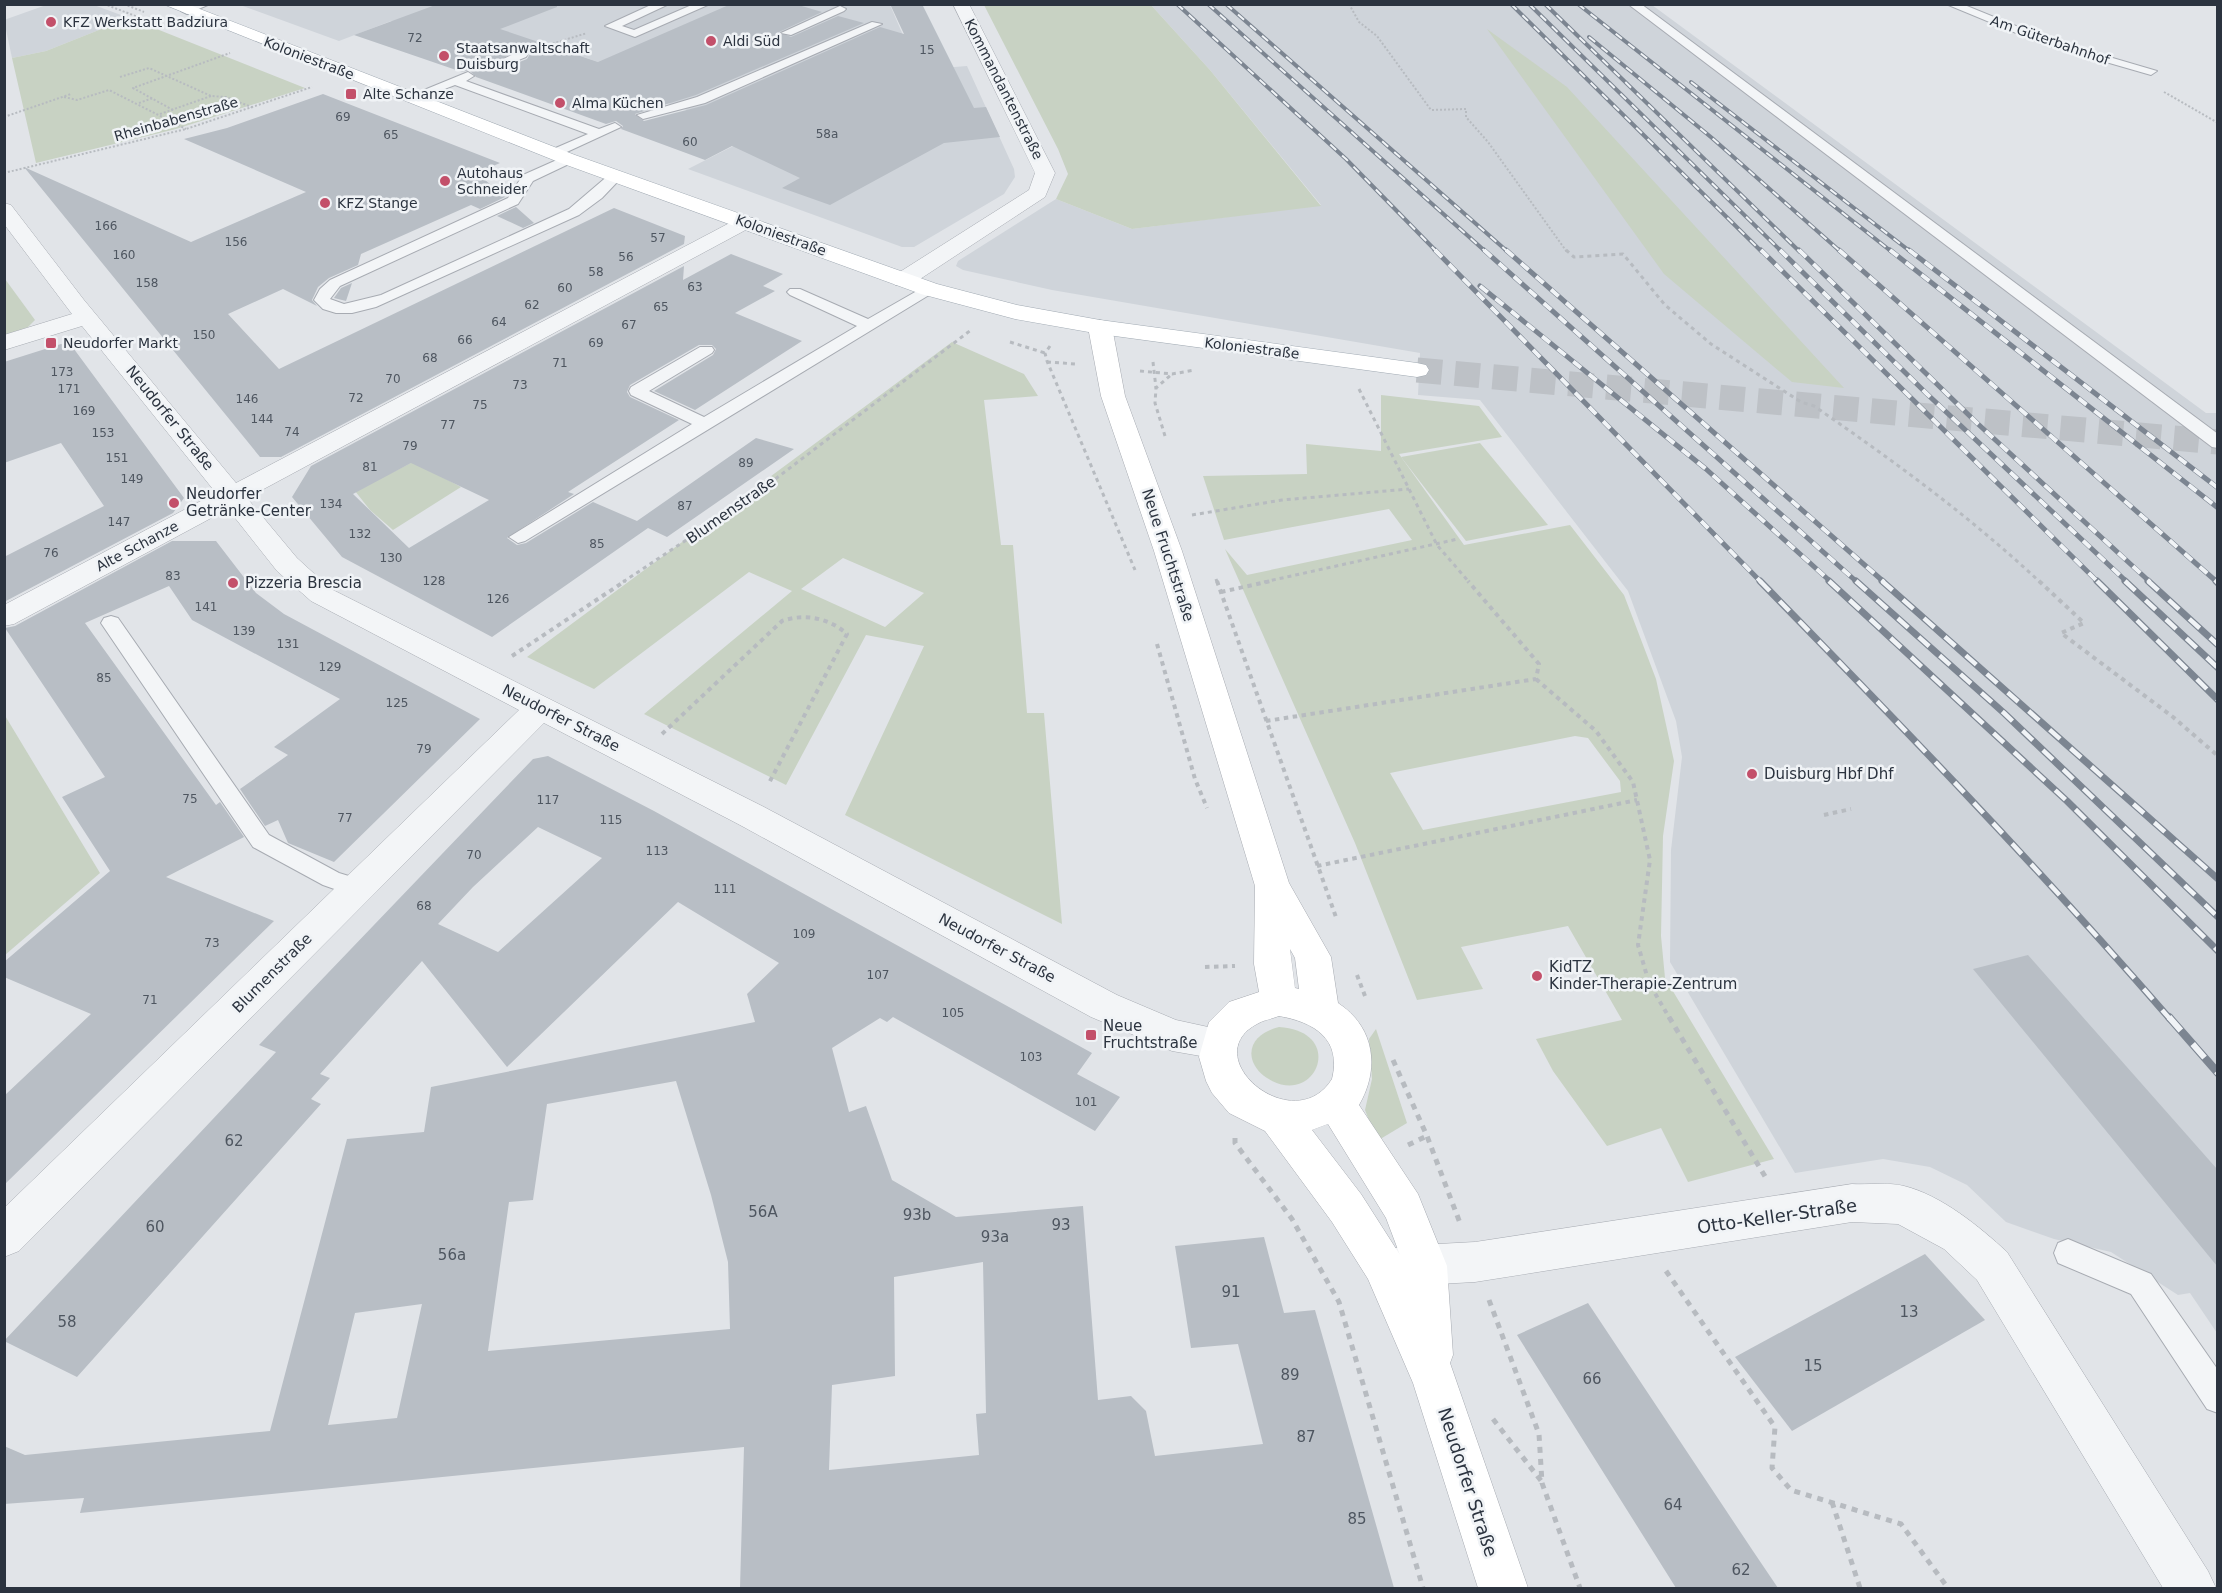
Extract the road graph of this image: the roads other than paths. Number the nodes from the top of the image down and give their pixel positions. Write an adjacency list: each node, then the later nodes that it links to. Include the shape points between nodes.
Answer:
1 (664, 4): 2 (lane, via 611,26 635,34)
2 (705, 4)
3 (824, 4): 9 (lane)
4 (855, 4): 9 (lane)
5 (961, 4): 26 (street, Kommandantenstraße, via 1045,173 1038,193)
6 (1633, 4): 36 (lane)
7 (1951, 4): 14 (lane, Am Güterbahnhof, via 2044,41)
8 (187, 7): 17 (main road, Koloniestraße)
9 (840, 9): 11 (lane)
10 (876, 24): 18 (lane, via 701,100)
11 (787, 33)
12 (522, 54): 13 (lane)
13 (501, 63)
14 (2151, 71)
15 (470, 75): 16 (lane)
16 (454, 81): 17 (lane); 20 (lane)
17 (413, 97): 21 (main road, Koloniestraße)
18 (643, 115)
19 (615, 127): 20 (lane)
20 (599, 134): 21 (lane)
21 (562, 156): 22 (main road, Koloniestraße); 25 (lane, via 528,178)
22 (615, 177): 24 (main road, Koloniestraße); 25 (lane, via 574,212)
23 (4, 209): 29 (street, Neudorfer Straße)
24 (746, 222): 26 (main road, Koloniestraße); 37 (street, Alte Schanze)
25 (494, 230): 25 (lane, via 335,283 322,300 337,309 386,298)
26 (903, 280): 27 (main road, Koloniestraße)
27 (929, 289): 30 (lane); 31 (main road, Koloniestraße, via 1015,312)
28 (795, 292): 30 (lane)
29 (88, 317): 32 (street); 37 (street, Neudorfer Straße)
30 (869, 325): 35 (lane)
31 (1100, 327): 34 (main road, Koloniestraße); 42 (main road, Neue Fruchtstraße, via 1113,396 1168,551)
32 (4, 343)
33 (706, 350): 35 (lane, via 637,391)
34 (1417, 370)
35 (704, 423): 38 (lane)
36 (2217, 443)
37 (232, 495): 39 (street, Alte Schanze); 41 (street, Neudorfer Straße, via 293,574 321,595)
38 (518, 537)
39 (4, 617)
40 (111, 623): 43 (lane, via 261,841 330,879)
41 (539, 709): 43 (street, Blumenstraße); 46 (street, Neudorfer Straße, via 752,816 1104,1006 1172,1035)
42 (1272, 885): 44 (main road, Neue Fruchtstraße, via 1272,964); 45 (main road, Neue Fruchtstraße, via 1312,957)
43 (357, 888): 49 (street, Blumenstraße)
44 (1279, 1001): 45 (main road); 46 (main road, via 1258,1004 1240,1013 1226,1026)
45 (1320, 1011): 47 (main road, via 1348,1038 1354,1055 1354,1073 1348,1089)
46 (1218, 1043): 48 (main road, via 1221,1076 1231,1093 1244,1104)
47 (1336, 1103): 48 (main road, via 1299,1118); 52 (main road, Neudorfer Straße, via 1403,1208)
48 (1278, 1117): 51 (main road, Neudorfer Straße, via 1328,1182)
49 (4, 1237)
50 (2068, 1253): 54 (lane, via 2141,1284)
51 (1383, 1266): 52 (street, Otto-Keller-Straße); 53 (main road, Neudorfer Straße)
52 (1426, 1266): 53 (main road, Neudorfer Straße); 56 (street, Otto-Keller-Straße, via 1475,1262 1852,1203 1903,1205 1959,1234 1992,1266)
53 (1433, 1375): 55 (main road, Neudorfer Straße)
54 (2217, 1398)
55 (1503, 1588)
56 (2191, 1588)

